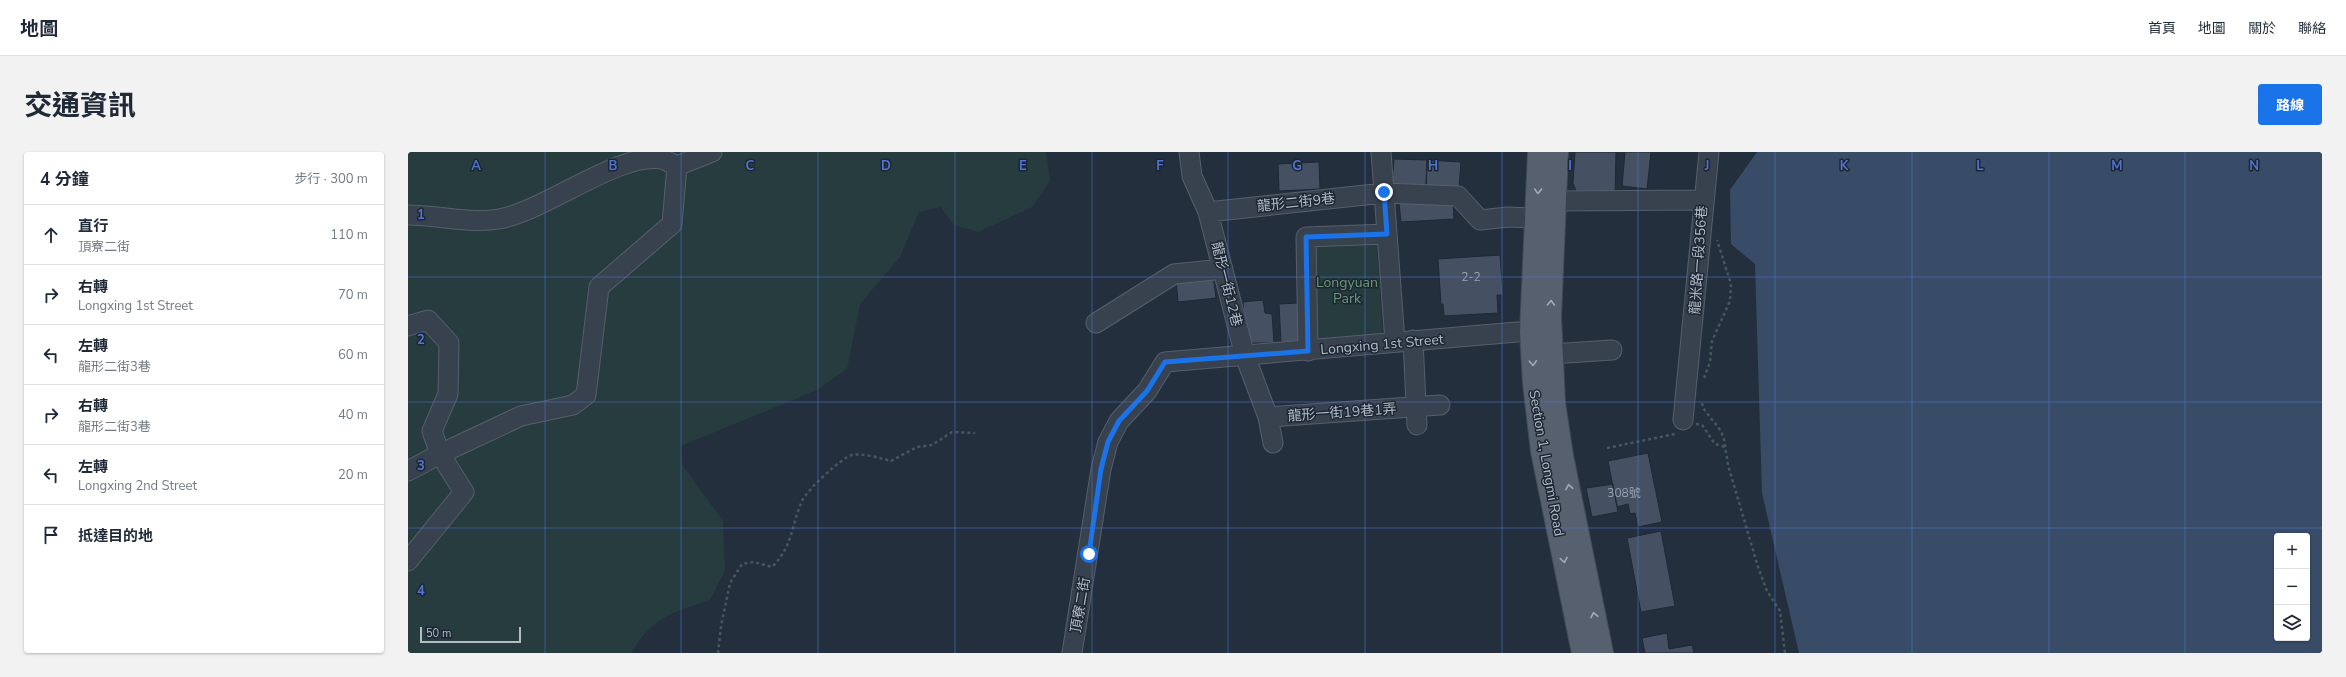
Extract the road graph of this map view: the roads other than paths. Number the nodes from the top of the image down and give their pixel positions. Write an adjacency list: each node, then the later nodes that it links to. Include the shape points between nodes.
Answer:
1 (712, 152): 7 (street)
2 (1189, 152): 11 (street, 龍形一街12巷, via 1192,176)
3 (1381, 152): 8 (street)
4 (1539, 152): 13 (main road, Section 1, Longmi Road, one-way to 13)
5 (1557, 152): 10 (main road, Section 1, Longmi Road)
6 (1709, 152): 9 (street)
7 (678, 166): 12 (street, via 660,159 635,161 537,207 499,219 457,220); 31 (street, via 672,224 599,287 586,395 573,405 521,416)
8 (1384, 192): 11 (street, 龍形二街9巷); 13 (street, 龍形二街9巷, via 1458,196 1480,220); 14 (street)
9 (1704, 200): 10 (street, 龍米路一段356巷); 28 (street, 龍米路一段356巷)
10 (1555, 202): 18 (main road, Section 1, Longmi Road, one-way to 10)
11 (1208, 212): 15 (street, 龍形一街12巷)
12 (408, 215)
13 (1536, 218): 18 (main road, Section 1, Longmi Road)
14 (1387, 234): 19 (street); 21 (street, via 1306,237)
15 (1223, 269): 16 (street, via 1174,274); 23 (street, 龍形一街12巷)
16 (1096, 323)
17 (408, 326): 31 (street, via 428,320 449,343 448,394 432,431)
18 (1541, 332): 19 (street, Longxing 1st Street); 22 (main road, Section 1, Longmi Road); 35 (main road, Section 1, Longmi Road, one-way to 35, via 1534,389 1542,451)
19 (1404, 341): 21 (street, Longxing 1st Street); 26 (street)
20 (1612, 350): 22 (street)
21 (1308, 351): 23 (street, Longxing 1st Street)
22 (1551, 354): 36 (main road, Section 1, Longmi Road, one-way to 22, via 1558,430)
23 (1245, 356): 24 (street, Longxing 1st Street); 27 (street, 龍形一街12巷)
24 (1165, 362): 34 (street, 頂寮二街, via 1147,391 1119,421 1108,442)
25 (1440, 405): 26 (street, 龍形一街19巷1弄)
26 (1416, 406): 27 (street, 龍形一街19巷1弄); 29 (street)
27 (1268, 417): 30 (street, 龍形一街12巷)
28 (1683, 420)
29 (1417, 425)
30 (1273, 443)
31 (440, 454): 32 (street); 33 (street, via 464,492)
32 (408, 471)
33 (408, 561)
34 (1072, 653)
35 (1583, 653)
36 (1602, 653)

